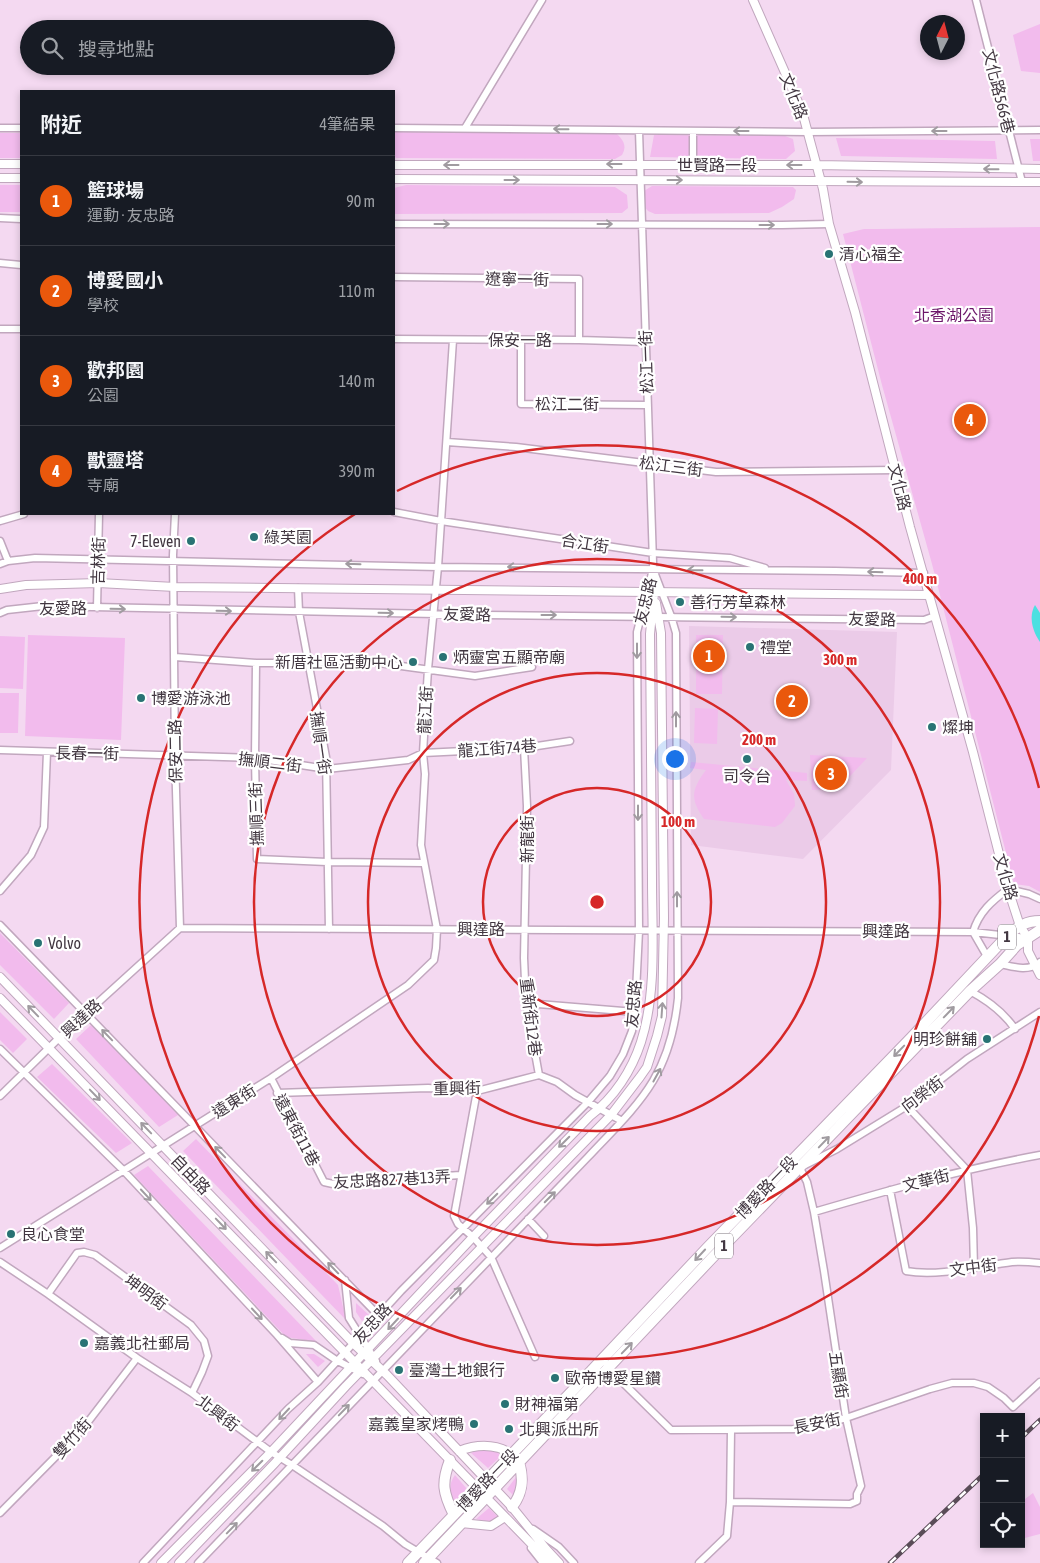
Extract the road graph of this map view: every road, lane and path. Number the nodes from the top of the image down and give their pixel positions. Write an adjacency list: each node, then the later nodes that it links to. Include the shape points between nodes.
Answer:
1 (542, 0): 7 (street)
2 (753, 0): 12 (street, 文化路, via 802,111)
3 (976, 0): 11 (street, 文化路566巷)
4 (0, 128): 5 (street)
5 (20, 128)
6 (395, 128): 7 (street, 世賢路一段)
7 (466, 128): 9 (street, 世賢路一段, one-way to 7)
8 (1040, 130): 11 (street, 世賢路一段)
9 (640, 131): 10 (street, 世賢路一段); 15 (street, 松江一街)
10 (693, 131): 12 (street, 世賢路一段, one-way to 10); 16 (street)
11 (1009, 131): 12 (street, 世賢路一段, one-way to 12); 19 (street, 文化路566巷)
12 (808, 132): 18 (street, 文化路)
13 (0, 164): 14 (street)
14 (20, 164)
15 (640, 164): 16 (street, 世賢路一段); 17 (street, 世賢路一段, one-way to 17); 24 (street, 松江一街)
16 (693, 164): 18 (street, 世賢路一段, one-way to 16)
17 (395, 165)
18 (817, 165): 19 (street, 世賢路一段, one-way to 18); 25 (street, 文化路)
19 (1019, 169): 20 (street, 世賢路一段); 26 (street, 文化路566巷)
20 (1040, 169)
21 (0, 178): 22 (street)
22 (20, 178)
23 (395, 179): 24 (street, 世賢路一段, one-way to 24)
24 (640, 180): 25 (street, 世賢路一段, one-way to 25); 31 (street, 松江一街)
25 (821, 181): 26 (street, 世賢路一段, one-way to 26); 32 (street, 文化路)
26 (1022, 182): 27 (street, 世賢路一段)
27 (1040, 182)
28 (0, 218): 29 (street)
29 (20, 219)
30 (395, 224): 31 (street, one-way to 31)
31 (642, 224): 32 (street, one-way to 32); 42 (street, 松江一街)
32 (829, 224): 46 (street, 文化路)
33 (0, 264): 34 (street)
34 (20, 265)
35 (395, 277): 41 (street, 遼寧一街, via 579,279)
36 (0, 329): 37 (street)
37 (20, 329)
38 (395, 339): 39 (street, 保安一路)
39 (453, 340): 40 (street, 保安一路); 44 (street, 龍江街)
40 (520, 340): 41 (street, 保安一路); 43 (street, 松江二街, via 521,404)
41 (579, 340): 42 (street, 保安一路)
42 (645, 342): 43 (street, 松江一街)
43 (647, 405): 45 (street, 松江一街)
44 (447, 442): 45 (street, 松江三街); 52 (street, 龍江街)
45 (649, 464): 46 (street, 松江三街, via 716,472); 54 (street, 松江一街)
46 (896, 470): 62 (street, 文化路)
47 (395, 512): 52 (street, 合江街)
48 (21, 515): 51 (street)
49 (99, 515): 55 (street, 吉林街)
50 (175, 515): 57 (street, 保安二路)
51 (0, 521)
52 (441, 521): 54 (street, 合江街); 59 (street, 龍江街)
53 (0, 540): 56 (street)
54 (653, 553): 60 (street, 松江一街); 61 (street, 合江街, via 730,558)
55 (98, 560): 56 (street, via 35,558); 57 (street); 63 (street, 吉林街)
56 (8, 561): 58 (street)
57 (174, 561): 59 (street, one-way to 57); 64 (street, 保安二路)
58 (0, 564)
59 (438, 566): 60 (street, one-way to 59); 67 (street, 龍江街)
60 (653, 569): 61 (street, one-way to 60); 68 (street, 松江一街); 69 (street, 友忠路)
61 (775, 571): 62 (street, one-way to 61)
62 (924, 573): 70 (street, 文化路)
63 (98, 583): 64 (street, 友愛路); 66 (street, 友愛路); 71 (street, 吉林街)
64 (175, 587): 65 (street, 友愛路); 72 (street, 保安二路)
65 (298, 588): 67 (street, 友愛路); 73 (street, 撫順一街)
66 (0, 589)
67 (435, 590): 68 (street, 友愛路); 75 (street, 龍江街)
68 (650, 593): 69 (street, 友愛路); 76 (street, 友忠路); 77 (street, 友忠路)
69 (663, 593): 70 (street, 友愛路); 78 (street, 友忠路)
70 (929, 595): 79 (street, 文化路)
71 (97, 608): 72 (street, 友愛路, one-way to 72); 74 (street, 友愛路, via 43,606)
72 (175, 610): 73 (street, 友愛路, one-way to 73); 80 (street, 保安二路)
73 (299, 612): 75 (street, 友愛路, one-way to 75); 82 (street, 撫順一街)
74 (0, 613)
75 (434, 613): 76 (street, 友愛路, one-way to 76); 84 (street, 龍江街)
76 (641, 616): 77 (street, 友愛路); 107 (street, 友忠路, one-way to 107, via 637,632)
77 (654, 616): 78 (street, 友愛路); 108 (street, 友忠路); 109 (street, 友忠路, via 661,633)
78 (671, 616): 79 (street, 友愛路, one-way to 79, via 924,620); 105 (street, 友忠路, one-way to 78, via 676,634)
79 (935, 616): 95 (street, 文化路, via 974,752)
80 (175, 657): 81 (street); 90 (street, 保安二路)
81 (256, 663): 82 (street); 91 (street, 撫順三街)
82 (308, 663): 84 (street, via 357,660); 92 (street, 撫順一街)
83 (532, 667): 84 (street, via 475,676)
84 (428, 668): 89 (street, 龍江街)
85 (570, 741): 86 (street, 龍江街74巷)
86 (524, 748): 89 (street, 龍江街74巷); 104 (street, 新龍街, via 527,879)
87 (0, 750): 88 (street, 長春一街)
88 (47, 752): 90 (street, 長春一街); 96 (street, via 44,827 31,856)
89 (423, 753): 92 (street, 撫順二街, via 408,760); 94 (street, 龍江街, via 421,845)
90 (175, 756): 91 (street, 撫順二街); 101 (street, 保安二路)
91 (255, 758): 92 (street, 撫順二街); 93 (street, 撫順三街, via 257,859)
92 (327, 769): 93 (street, 撫順一街)
93 (327, 862): 94 (street, 撫順三街); 102 (street, 撫順一街)
94 (424, 863): 103 (street, 龍江街)
95 (1008, 889): 97 (street); 100 (street, 文化路); 110 (street, via 986,907)
96 (0, 891)
97 (1040, 899)
98 (1040, 922): 100 (main road, 博愛路一段 / 1)
99 (0, 925): 122 (street)
100 (1020, 926): 111 (main road, 博愛路一段 / 1); 112 (street, 文化路)
101 (180, 928): 102 (street, 興達路); 122 (street, 興達路)
102 (329, 929): 103 (street, 興達路)
103 (437, 929): 104 (street, 興達路); 130 (street, 遠東街, via 434,960 408,985)
104 (524, 929): 107 (street, 興達路); 120 (street, 重新街12巷)
105 (677, 930): 109 (street, 興達路); 110 (street, 興達路); 138 (street, 友忠路, one-way to 105, via 653,1083 673,1035 678,998)
106 (1040, 930): 112 (main road, 博愛路一段 / 1)
107 (639, 931): 108 (street, 興達路); 121 (street, 友忠路)
108 (652, 931): 109 (street, 興達路); 136 (street, 友忠路, via 650,1006 641,1042 628,1073)
109 (664, 931): 137 (street, 友忠路, one-way to 109, via 640,1078 657,1036 662,1016)
110 (973, 932): 111 (street, 興達路); 113 (street)
111 (1008, 936): 112 (street, 興達路); 113 (main road, 博愛路一段 / 1)
112 (1028, 938): 114 (main road, 博愛路一段 / 1); 115 (street, 文化路, via 1028,951)
113 (988, 958): 141 (main road, 博愛路一段 / 1, one-way to 141)
114 (1000, 964): 115 (street, via 1019,968); 118 (main road, 博愛路一段 / 1)
115 (1038, 964): 116 (street, 文化路)
116 (1040, 975)
117 (0, 977): 125 (street, 自由路, one-way to 117)
118 (970, 991): 124 (street, via 1009,1020); 144 (main road, 博愛路一段 / 1, one-way to 118)
119 (0, 998): 126 (street, 自由路)
120 (526, 1003): 121 (street); 129 (street, 重新街12巷)
121 (635, 1012): 134 (street, 友忠路, via 623,1054)
122 (86, 1014): 125 (street, 興達路); 139 (street, one-way to 122)
123 (1039, 1016): 124 (street, 向榮街)
124 (1015, 1029): 135 (street, 向榮街, via 967,1060)
125 (59, 1038): 126 (street, 興達路); 140 (street, 自由路, one-way to 125)
126 (49, 1048): 128 (street, 興達路); 142 (street, 自由路, one-way to 142)
127 (0, 1049): 128 (street, 自由路)
128 (24, 1074): 133 (street, 興達路); 145 (street, 自由路)
129 (539, 1075): 131 (street, 重興街); 134 (street, via 557,1082)
130 (270, 1078): 132 (street, 遠東街11巷); 139 (street, 遠東街)
131 (477, 1091): 132 (street, 重興街, via 428,1088); 147 (street)
132 (277, 1093): 148 (street, 遠東街11巷)
133 (0, 1096)
134 (588, 1102): 136 (street); 152 (street, 友忠路, one-way to 152)
135 (907, 1106): 144 (street, 向榮街); 146 (street)
136 (600, 1109): 137 (street); 154 (street, 友忠路, one-way to 154)
137 (611, 1115): 138 (street); 155 (street, 友忠路)
138 (622, 1121): 151 (street, 友忠路, one-way to 138)
139 (194, 1125): 140 (street, 遠東街); 161 (street, one-way to 139)
140 (162, 1145): 142 (street, 遠東街); 166 (street, 自由路, one-way to 140)
141 (800, 1152): 144 (street, 五顯街); 173 (main road, 博愛路一段 / 1, one-way to 173)
142 (151, 1153): 145 (street, 遠東街); 168 (street, 自由路, one-way to 168)
143 (1040, 1155): 146 (street, 文華街)
144 (799, 1168): 150 (street, 五顯街, via 808,1182); 173 (main road, 博愛路一段 / 1, one-way to 144)
145 (122, 1170): 156 (street, 遠東街); 164 (street, 自由路, one-way to 164)
146 (967, 1170): 149 (street, 文華街); 160 (street)
147 (460, 1175): 148 (street, 友忠路827巷13弄); 152 (street, via 454,1216)
148 (324, 1182)
149 (890, 1190): 150 (street, 文華街); 160 (street, 文中街, via 906,1271)
150 (814, 1212): 181 (street, 五顯街)
151 (528, 1218): 153 (street); 157 (street, 友忠路)
152 (463, 1229): 154 (street); 163 (street, 友忠路)
153 (544, 1236)
154 (473, 1237): 155 (street); 167 (street, 友忠路, one-way to 167)
155 (482, 1246): 157 (street); 171 (street, 友忠路)
156 (0, 1248)
157 (491, 1256): 169 (street); 175 (street, 友忠路, one-way to 157)
158 (0, 1262): 162 (street, 北興街)
159 (1040, 1263): 160 (street, 文中街, via 1014,1262)
160 (974, 1268)
161 (345, 1280): 163 (street); 165 (street, 自由路, via 349,1318)
162 (48, 1294): 170 (street, 北興街); 180 (street, 坤明街, via 77,1253 95,1255 191,1325 204,1341 208,1356)
163 (379, 1316): 165 (street, 友忠路)
164 (277, 1335): 172 (street, 自由路, via 290,1343 314,1345); 178 (street, 自由路)
165 (360, 1336): 166 (street, 友忠路); 167 (street, 自由路)
166 (353, 1343): 167 (street, 自由路); 168 (street, 友忠路)
167 (366, 1351): 171 (street, 自由路); 174 (street, 友忠路)
168 (345, 1352): 172 (street, 友忠路); 174 (street, 自由路)
169 (535, 1357)
170 (137, 1358): 180 (street, 北興街); 196 (street, 雙竹街, via 81,1431)
171 (373, 1359): 175 (street, 自由路); 176 (street, 友忠路)
172 (336, 1360): 174 (street, 自由路); 178 (street, 友忠路)
173 (606, 1363): 182 (street, 長安街, via 671,1430); 187 (main road, 博愛路一段 / 1)
174 (353, 1364): 176 (street, 自由路); 185 (street, 友忠路)
175 (382, 1370): 177 (street, 友忠路); 184 (street, 自由路)
176 (362, 1371): 177 (street, 自由路); 186 (street, 友忠路)
177 (373, 1380): 188 (street, 自由路); 189 (street, 友忠路, one-way to 177)
178 (318, 1382): 183 (street, 友忠路, one-way to 183)
179 (1040, 1382): 181 (street, 長安街, via 1013,1407 988,1387 952,1383)
180 (192, 1393): 183 (street, 北興街)
181 (846, 1418): 182 (street, 長安街, via 806,1429); 194 (street, 五顯街, via 861,1486 857,1502)
182 (731, 1430): 194 (street)
183 (257, 1443): 185 (street, 北興街); 203 (street, 友忠路)
184 (459, 1451): 187 (street, via 494,1446); 190 (street, 自由路)
185 (271, 1452): 186 (street, 北興街); 204 (street, 友忠路, one-way to 204)
186 (280, 1458): 189 (street, 北興街); 205 (street, 友忠路)
187 (516, 1458): 190 (main road, 博愛路一段 / 1); 192 (main road, 博愛路一段 / 1); 195 (main road, via 522,1490)
188 (450, 1460): 191 (street, 自由路); 198 (main road, via 443,1485 447,1502)
189 (292, 1465): 200 (street, 北興街); 206 (street, 友忠路, one-way to 189)
190 (487, 1480): 191 (main road, 博愛路一段 / 1); 192 (street, 自由路)
191 (478, 1489): 193 (street, 自由路); 198 (main road, 博愛路一段 / 1)
192 (494, 1489): 193 (main road, 博愛路一段 / 1); 195 (street, 自由路)
193 (486, 1497): 197 (street, 自由路); 198 (main road, 博愛路一段 / 1)
194 (730, 1502): 211 (street, via 727,1536)
195 (512, 1507): 199 (street, 自由路)
196 (0, 1513)
197 (505, 1516): 198 (street, via 491,1526); 201 (street, 自由路)
198 (458, 1519): 200 (main road, 博愛路一段 / 1); 202 (main road, 博愛路一段 / 1)
199 (525, 1524): 201 (street, 自由路); 210 (street, 自由路)
200 (418, 1552): 202 (street, 北興街); 207 (main road, 1)
201 (545, 1557): 208 (street); 209 (street)
202 (430, 1561)
203 (143, 1563)
204 (161, 1563)
205 (179, 1563)
206 (198, 1563)
207 (408, 1563)
208 (560, 1563)
209 (568, 1563)
210 (574, 1563)
211 (699, 1563)

